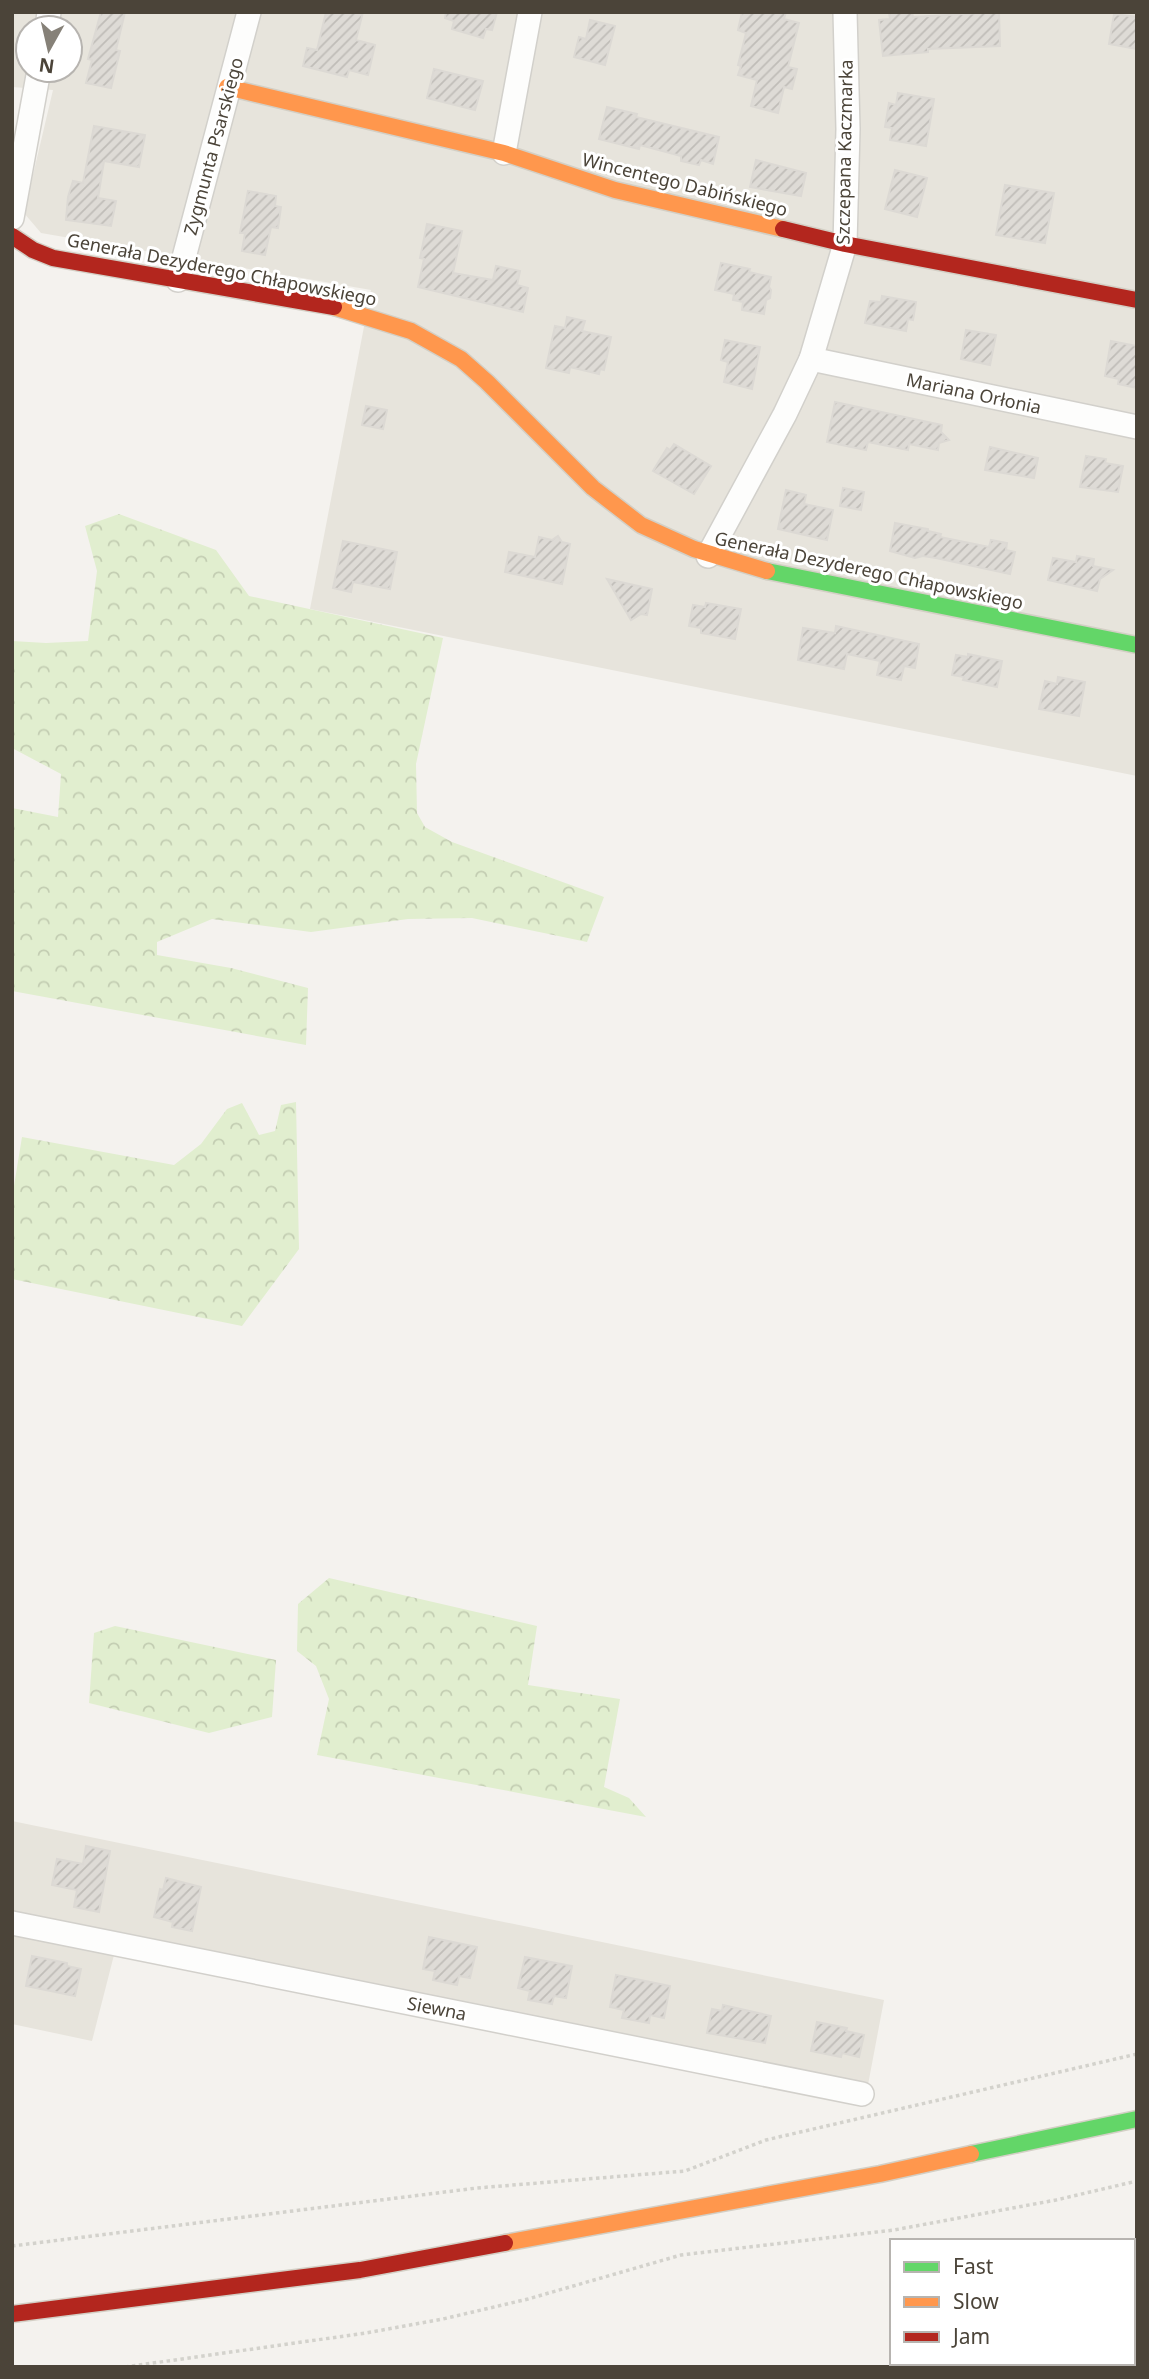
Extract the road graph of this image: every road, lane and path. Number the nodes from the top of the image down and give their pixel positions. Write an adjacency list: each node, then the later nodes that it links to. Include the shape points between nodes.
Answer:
1 (249, 12): 5 (street, Zygmunta Psarskiego)
2 (530, 12): 6 (street)
3 (845, 12): 9 (street, Szczepana Kaczmarka)
4 (36, 84): 7 (street)
5 (227, 87): 6 (street, Wincentego Dabińskiego); 10 (street, Zygmunta Psarskiego)
6 (504, 153): 9 (street, Wincentego Dabińskiego, via 615,190)
7 (12, 218)
8 (12, 236): 10 (street, Generała Dezyderego Chłapowskiego, via 53,258)
9 (845, 244): 11 (street, Wincentego Dabińskiego); 12 (street, Szczepana Kaczmarka)
10 (178, 280): 14 (street, Generała Dezyderego Chłapowskiego, via 336,307 420,335 456,355 483,378 587,482 626,514 667,539)
11 (1137, 300)
12 (811, 359): 13 (street, Mariana Orłonia); 14 (street, Szczepana Kaczmarka)
13 (1137, 426)
14 (708, 556): 15 (street, Generała Dezyderego Chłapowskiego)
15 (1137, 645)
16 (12, 1923): 18 (street, Siewna)
17 (1137, 2054): 21 (path, via 766,2140 685,2171 477,2189)
18 (862, 2094)
19 (1137, 2119): 22 (street, via 880,2174 374,2268)
20 (1137, 2181): 23 (path, via 894,2230 681,2255 443,2319)
21 (12, 2246)
22 (12, 2314)
23 (125, 2367)

